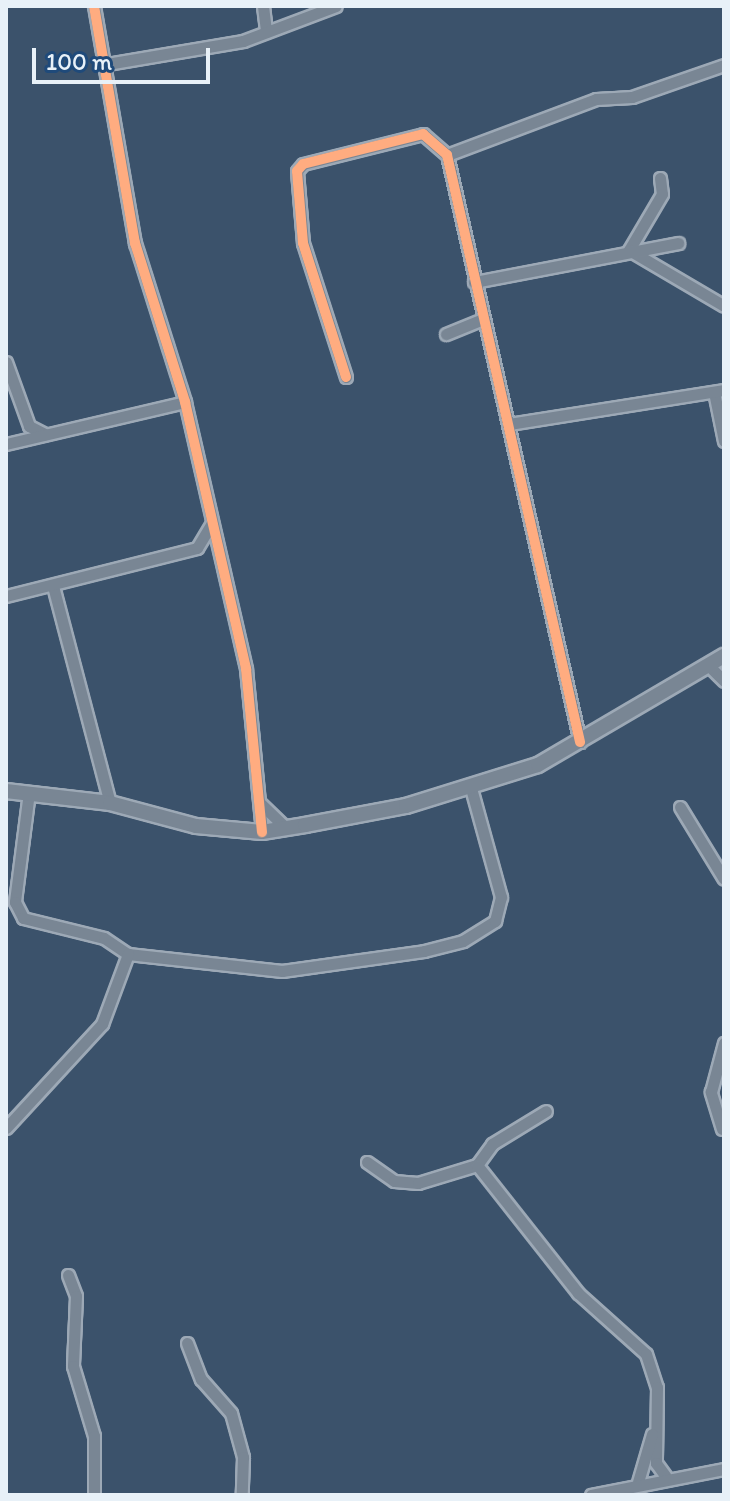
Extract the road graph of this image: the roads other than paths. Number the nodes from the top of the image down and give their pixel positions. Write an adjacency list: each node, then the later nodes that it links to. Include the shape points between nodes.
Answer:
1 (94, 6): 5 (street)
2 (263, 6): 4 (street)
3 (336, 6): 4 (street)
4 (266, 32): 5 (street)
5 (107, 64): 18 (street, via 135,243)
6 (724, 65): 7 (street, via 632,97 596,99)
7 (447, 155): 11 (street); 16 (street, via 416,134 299,167 301,235)
8 (660, 178): 10 (street, via 662,194)
9 (678, 243): 10 (street)
10 (629, 250): 11 (street); 12 (street)
11 (474, 282): 13 (street)
12 (724, 306)
13 (483, 319): 14 (street); 20 (street)
14 (446, 334)
15 (6, 362): 22 (street, via 29,426)
16 (346, 377)
17 (719, 391): 20 (street); 23 (street)
18 (185, 402): 19 (street); 21 (street)
19 (159, 408): 21 (street); 22 (street)
20 (509, 424): 31 (street)
21 (190, 429): 25 (street)
22 (45, 434): 24 (street)
23 (724, 441)
24 (6, 444)
25 (213, 522): 26 (street, via 197,548); 36 (street, via 246,669)
26 (53, 586): 27 (street); 35 (street)
27 (6, 596)
28 (724, 656): 29 (street)
29 (707, 664): 30 (street); 31 (street)
30 (724, 681)
31 (580, 742): 32 (street)
32 (471, 788): 38 (street); 41 (street, via 501,897 501,911 482,932 424,951 282,971)
33 (6, 791): 34 (street)
34 (29, 792): 35 (street); 41 (street, via 17,911 104,938)
35 (110, 803): 39 (street, via 196,826)
36 (260, 803): 38 (street); 39 (street)
37 (680, 807): 40 (street)
38 (285, 827): 39 (street)
39 (262, 832)
40 (724, 879)
41 (128, 954): 44 (street, via 102,1024)
42 (724, 1043): 45 (street, via 711,1092)
43 (546, 1111): 47 (street, via 492,1144)
44 (6, 1128)
45 (722, 1129)
46 (367, 1162): 47 (street, via 405,1185)
47 (477, 1165): 50 (street, via 578,1293 646,1354 658,1399)
48 (68, 1275): 54 (street, via 76,1296 73,1366 94,1436)
49 (187, 1343): 55 (street, via 201,1379 231,1413 243,1457)
50 (652, 1433): 52 (street); 53 (street)
51 (724, 1469): 52 (street)
52 (666, 1477): 53 (street)
53 (638, 1482): 56 (street)
54 (94, 1495)
55 (242, 1495)
56 (591, 1495)

